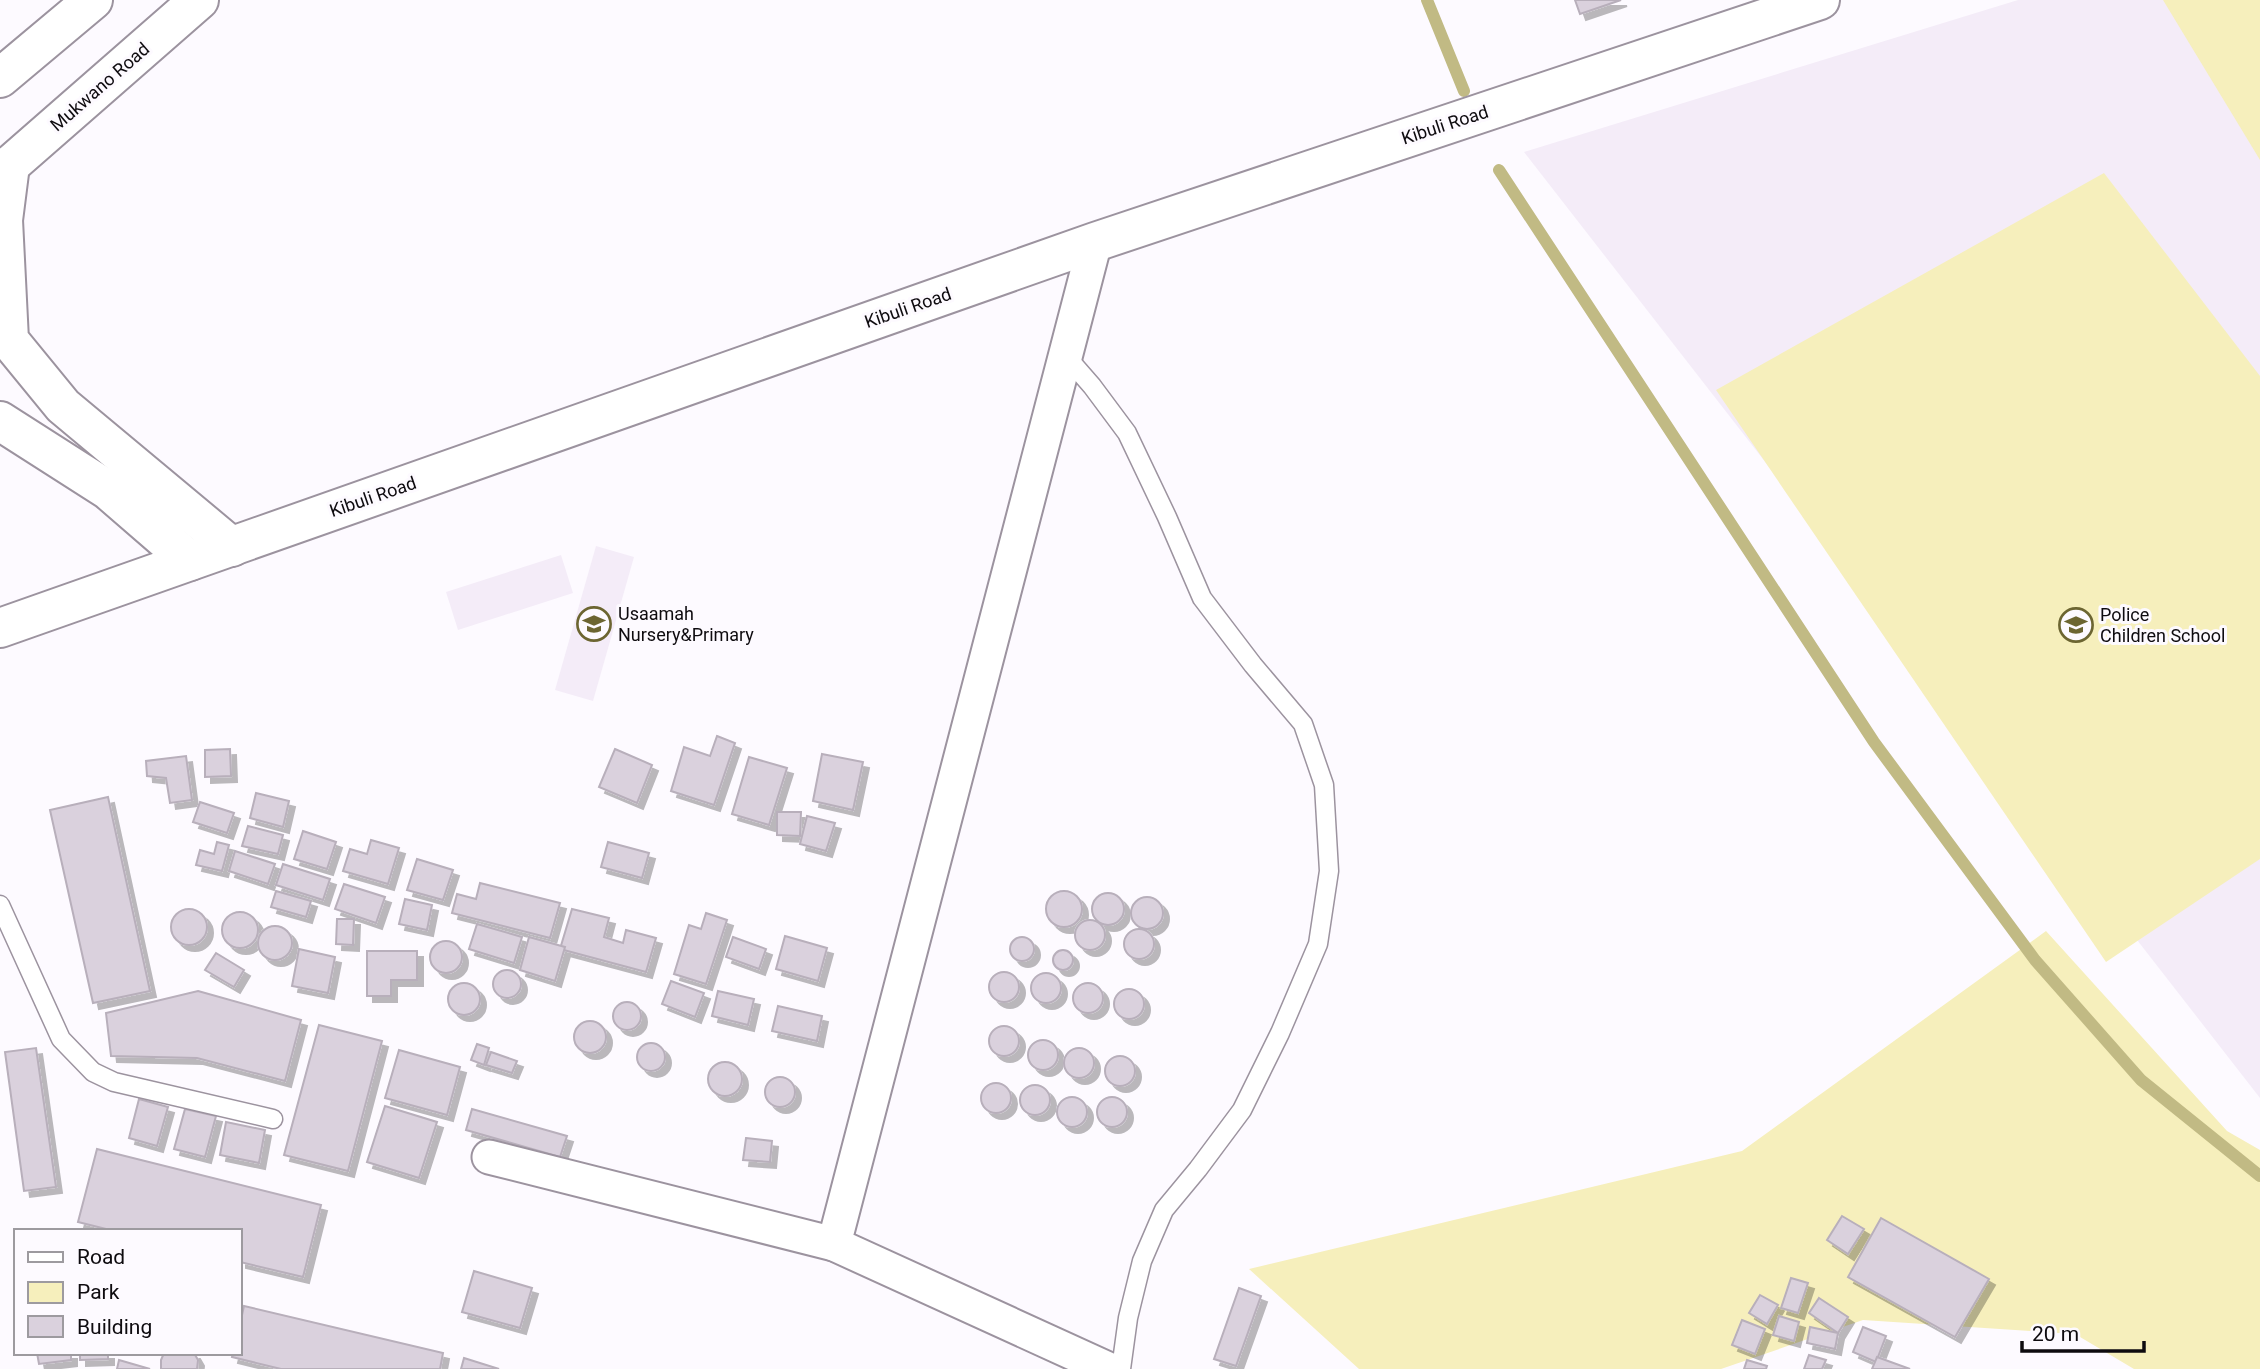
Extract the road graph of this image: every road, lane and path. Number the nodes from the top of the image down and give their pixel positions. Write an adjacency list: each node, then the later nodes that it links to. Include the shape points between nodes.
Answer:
1 (93, 0): 4 (main road)
2 (199, 0): 5 (main road, Mukwano Road)
3 (1820, 0): 6 (main road, Kibuli Road)
4 (0, 78)
5 (5, 169): 9 (main road, via 2,220 9,340 63,405)
6 (1095, 242): 7 (street); 9 (main road, Kibuli Road)
7 (1065, 355): 15 (street); 17 (lane, via 1127,433 1202,598 1303,723 1324,785 1329,871 1318,944 1274,1044 1242,1110 1164,1210 1142,1261)
8 (0, 421): 10 (main road, via 108,490)
9 (232, 547): 10 (main road, Kibuli Road)
10 (190, 561): 11 (main road, Kibuli Road)
11 (0, 628)
12 (0, 905): 13 (lane, via 61,1039 93,1072 114,1082)
13 (273, 1119)
14 (489, 1157): 15 (street)
15 (834, 1244): 16 (street)
16 (1108, 1369)
17 (1121, 1369)

